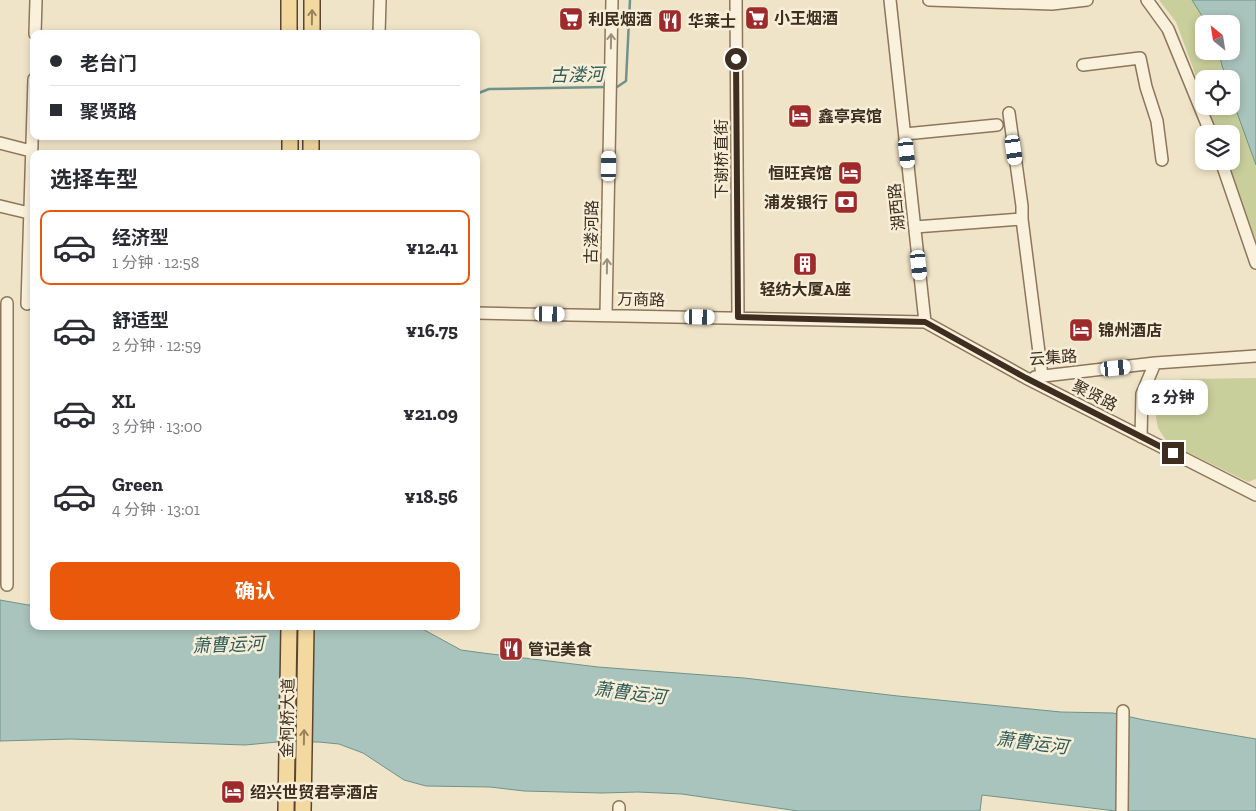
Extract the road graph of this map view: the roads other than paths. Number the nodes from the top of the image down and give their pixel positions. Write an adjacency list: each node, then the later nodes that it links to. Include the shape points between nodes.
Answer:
1 (36, 0): 11 (street)
2 (289, 0): 12 (main road)
3 (312, 0): 13 (main road, one-way to 3)
4 (380, 0): 14 (street)
5 (612, 0): 33 (street, 古溇河路, one-way to 5)
6 (736, 0): 34 (street, 下谢桥直街)
7 (890, 0): 19 (street, 湖西路)
8 (929, 0): 9 (street, via 1052,4)
9 (1087, 0)
10 (1147, 0): 18 (street, via 1168,29)
11 (35, 30)
12 (290, 30)
13 (312, 30)
14 (379, 30)
15 (1083, 65): 22 (street, via 1140,58 1157,121)
16 (1009, 113): 27 (street)
17 (997, 125): 19 (street)
18 (1206, 125)
19 (905, 134): 28 (street, 湖西路)
20 (0, 143): 21 (street)
21 (30, 151)
22 (1162, 160)
23 (1224, 170): 29 (street)
24 (30, 182): 26 (street)
25 (0, 206): 26 (street)
26 (29, 213): 31 (street)
27 (1022, 219): 28 (street); 38 (street)
28 (915, 227): 35 (street, 湖西路)
29 (1256, 263)
30 (4, 303): 31 (street); 42 (street)
31 (30, 304)
32 (480, 313): 33 (street, 万商路)
33 (606, 315): 34 (street, 万商路)
34 (738, 317): 35 (street, 万商路)
35 (925, 322): 39 (street, 云集路)
36 (1256, 356): 37 (street, 云集路)
37 (1155, 363): 38 (street, 云集路); 40 (street, via 1142,394)
38 (1042, 376): 39 (street, 云集路)
39 (1026, 378): 40 (street, 聚贤路)
40 (1141, 436): 41 (street, 聚贤路)
41 (1255, 494)
42 (7, 585)
43 (289, 630): 46 (main road, 金柯桥大道)
44 (306, 630): 47 (main road, 金柯桥大道, one-way to 44)
45 (1123, 711): 48 (street)
46 (286, 811)
47 (303, 811)
48 (1122, 811)

